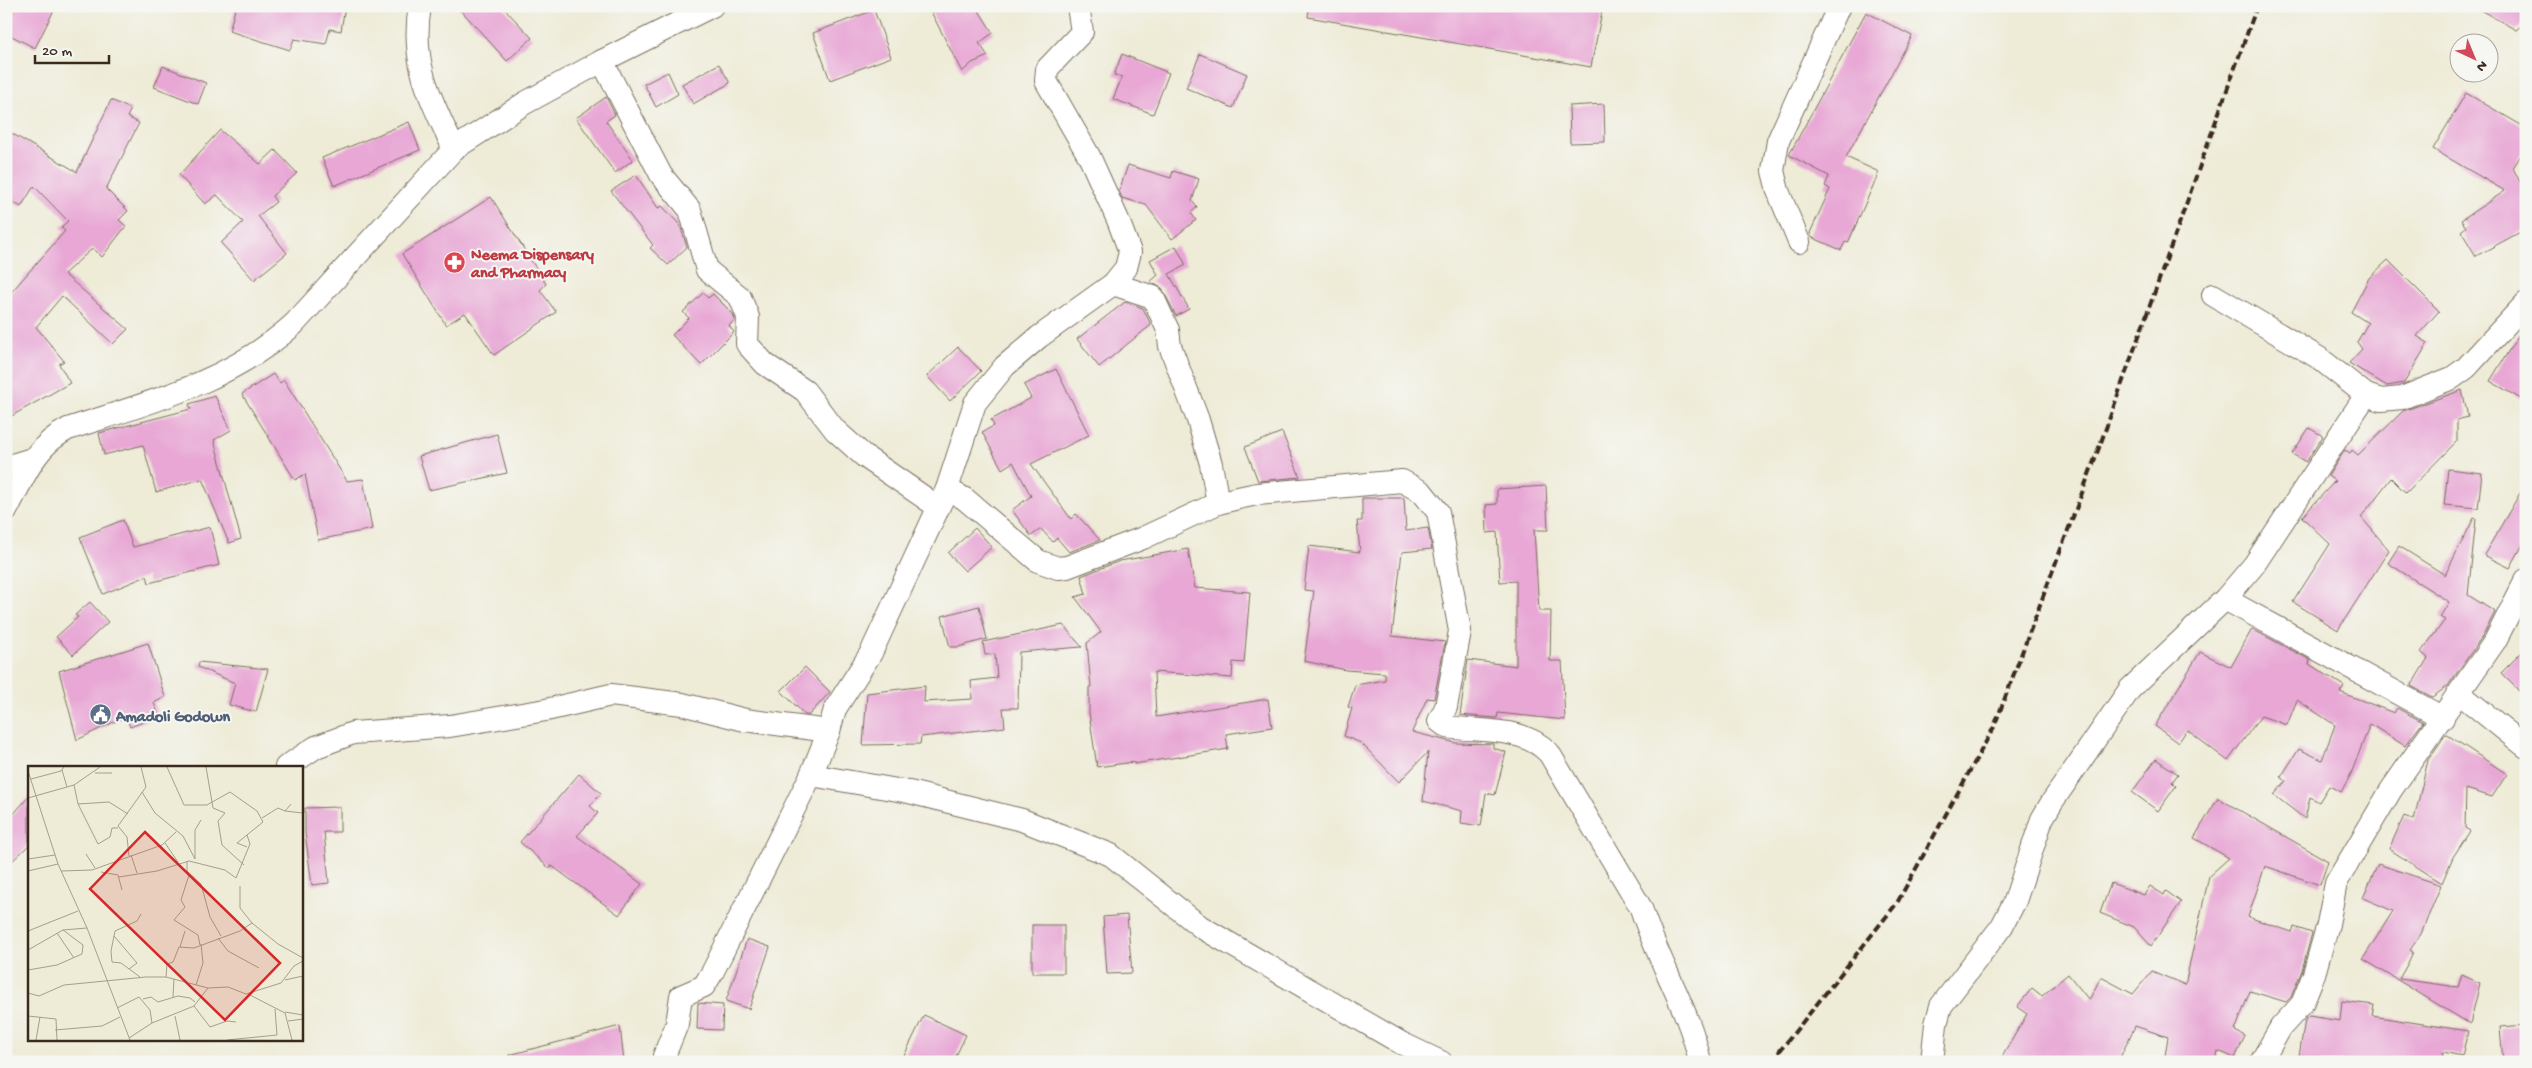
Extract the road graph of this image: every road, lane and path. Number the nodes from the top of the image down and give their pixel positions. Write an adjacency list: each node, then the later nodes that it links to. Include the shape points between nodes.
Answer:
1 (420, 6): 6 (street, via 416,39 419,66)
2 (712, 6): 5 (street)
3 (1078, 6): 8 (street, via 1082,32 1047,69 1046,81 1089,156 1130,252 1126,268)
4 (1839, 6): 7 (street, via 1778,140 1773,171 1778,192)
5 (602, 60): 6 (street, via 525,103); 14 (street, via 661,175 690,210 706,270 740,297 748,317 747,344 765,364 806,391 835,430 864,456)
6 (454, 149): 12 (street, via 273,344 186,391 53,436)
7 (1799, 242)
8 (1114, 284): 14 (street, via 1005,366 975,404); 15 (street, via 1153,297 1168,330 1170,346 1198,420)
9 (2213, 295): 11 (street, via 2319,358)
10 (2526, 303): 11 (street, via 2466,368 2452,378 2402,398 2381,400)
11 (2366, 395): 18 (street, via 2254,565)
12 (35, 458): 13 (street); 16 (street)
13 (6, 467)
14 (943, 498): 15 (street, via 979,510 1038,561 1058,568 1143,538); 21 (street, via 871,653 835,709)
15 (1218, 503): 27 (street, via 1257,494 1402,481 1422,492 1438,512 1460,631 1446,707 1439,721 1447,727 1527,737 1548,753 1641,908 1679,999)
16 (6, 510)
17 (2526, 580): 19 (street, via 2495,641)
18 (2225, 599): 20 (street); 28 (street, via 2130,689 2052,802 2042,819 2002,926 1941,1006)
19 (2459, 693): 20 (street); 22 (street)
20 (2443, 718): 29 (street, via 2392,790 2336,883 2314,974 2302,1004 2281,1027)
21 (829, 731): 23 (street, via 745,720 682,704 611,695 450,726 353,733 316,746); 24 (street)
22 (2526, 747)
23 (287, 766)
24 (811, 775): 25 (street, via 712,973 704,986 681,996 678,1024); 26 (street, via 909,792 1022,820 1111,855 1201,927 1401,1043)
25 (664, 1062)
26 (1441, 1062)
27 (1700, 1062)
28 (1932, 1062)
29 (2261, 1062)

